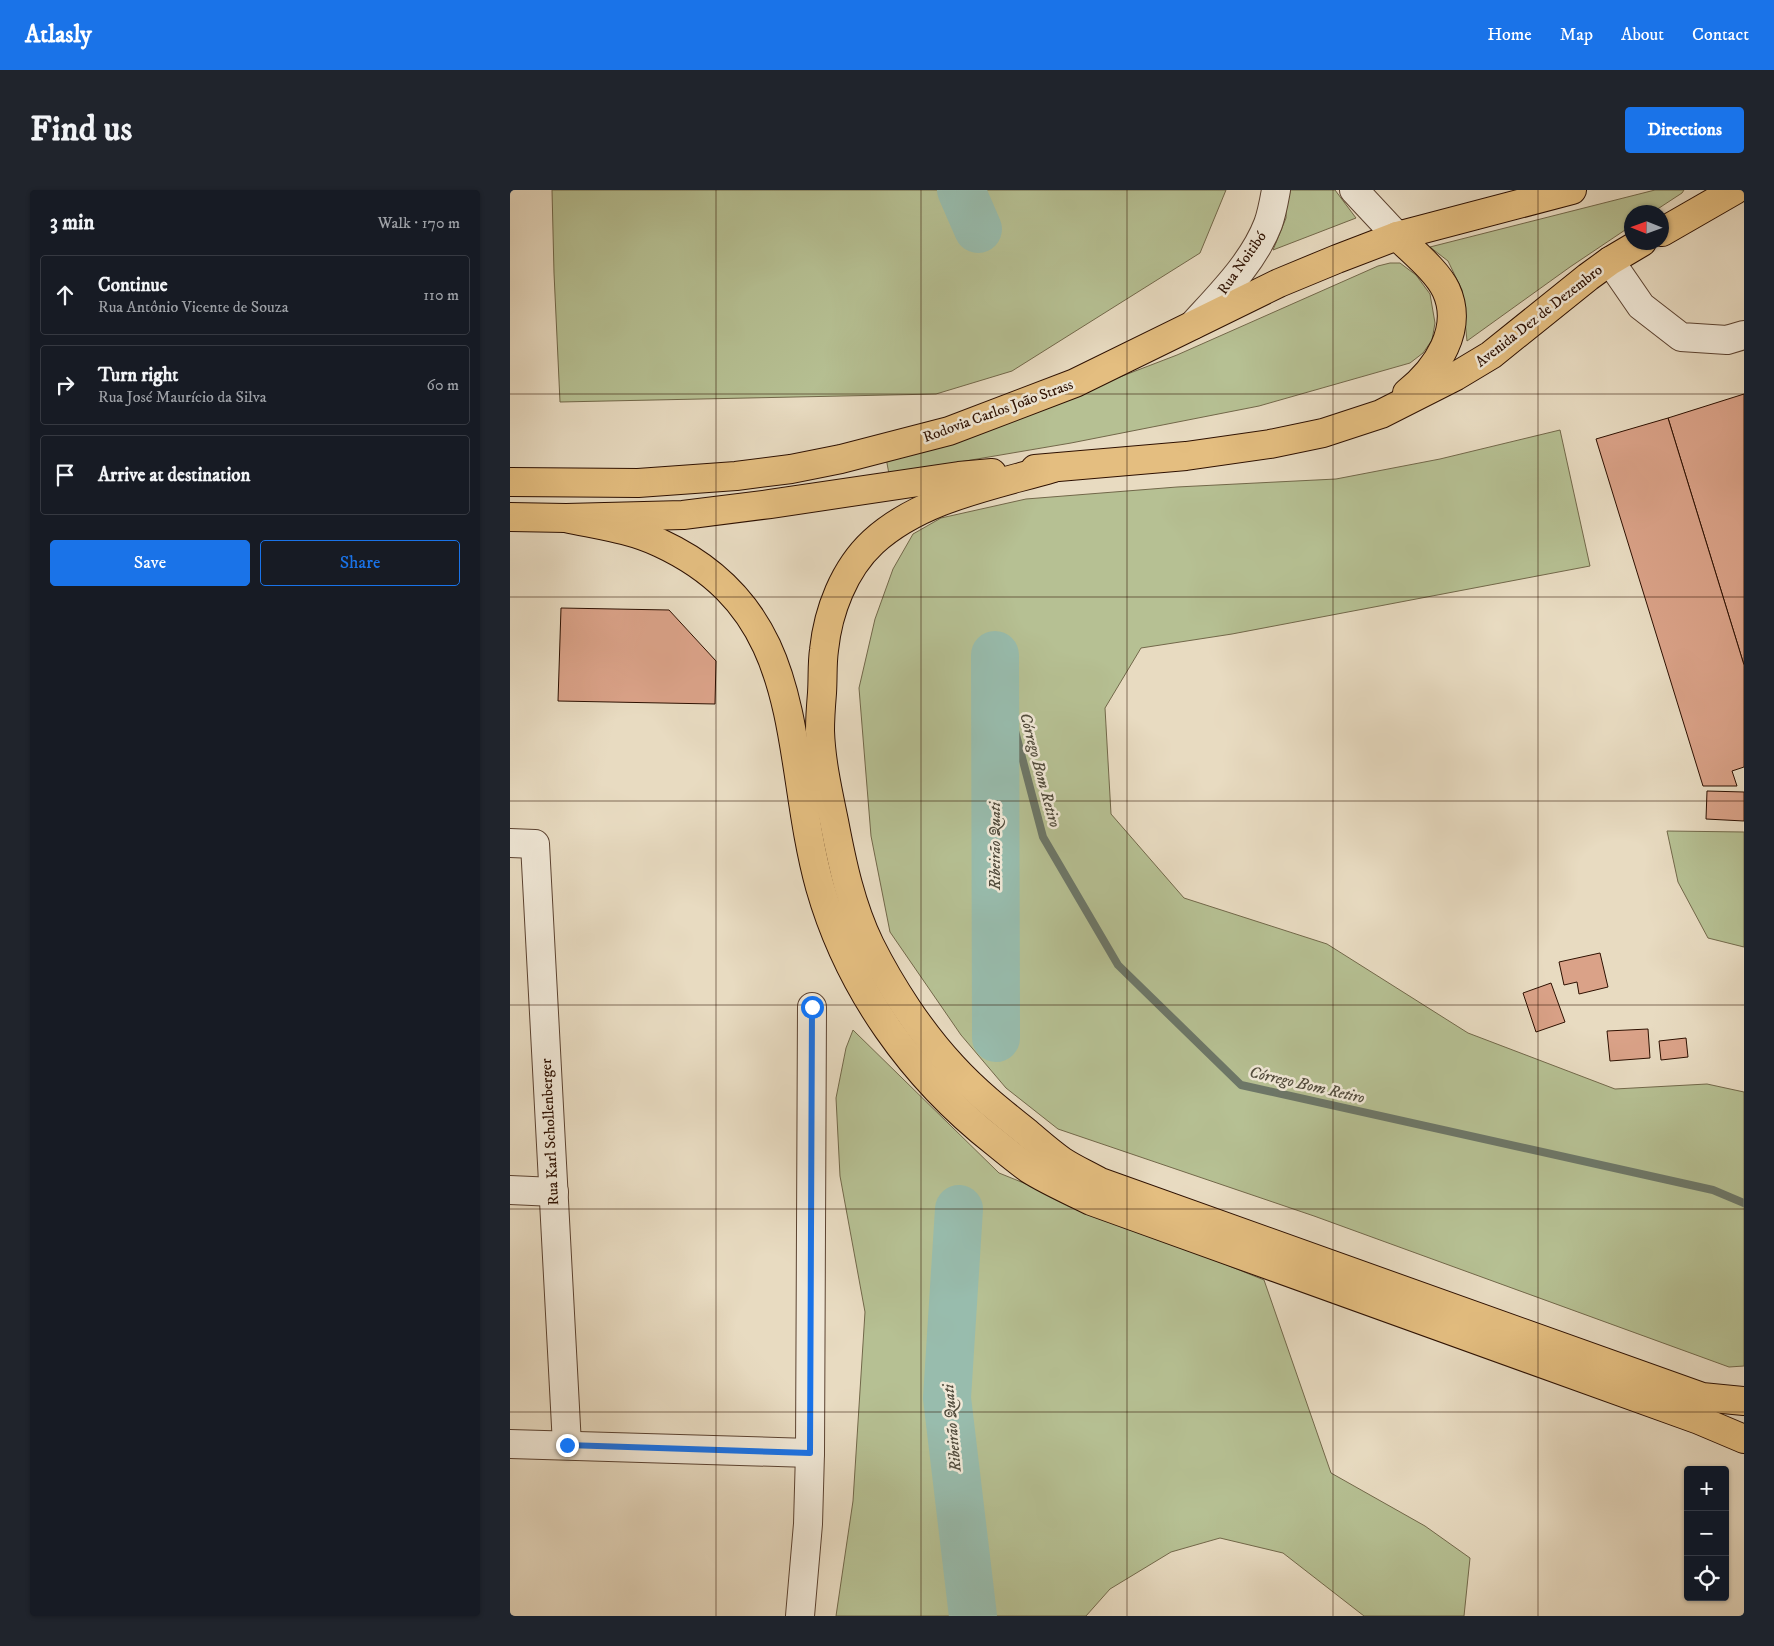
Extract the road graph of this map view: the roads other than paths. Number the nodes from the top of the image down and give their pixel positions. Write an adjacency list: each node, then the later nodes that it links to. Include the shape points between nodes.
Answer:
1 (1276, 190): 9 (street, Rua Noitibó, via 1267,225 1255,249)
2 (1354, 190): 6 (street)
3 (1572, 190): 6 (highway)
4 (1736, 190): 5 (highway)
5 (1669, 228)
6 (1398, 236): 9 (highway, Rodovia Carlos João Strass, via 1279,283); 11 (highway, via 1446,289 1452,319 1450,336 1430,372)
7 (1629, 250): 8 (highway, Avenida Dez de Dezembro)
8 (1610, 261): 10 (street, via 1641,306 1681,337 1727,340); 11 (highway, Avenida Dez de Dezembro, via 1491,355)
9 (1192, 327): 13 (highway, Rodovia Carlos João Strass, via 1075,383 949,431 841,459 736,476 638,483)
10 (1744, 335)
11 (1381, 414): 12 (highway, via 1323,433 1270,444 1186,456)
12 (1053, 468): 15 (highway, via 959,476 683,515); 20 (highway, via 962,495 909,517 892,528 873,542 846,577 830,622 824,649 820,732 838,843 850,893 869,943 891,983 924,1031 953,1067 992,1105 1062,1161 1100,1182 1702,1396)
13 (510, 482)
14 (510, 517): 15 (highway)
15 (566, 518): 21 (highway, via 628,531 659,542 691,559 719,580 759,628 782,688 808,836 836,934 874,1009 900,1047 949,1102 1002,1148 1030,1169 1091,1201)
16 (510, 843): 19 (street, Rua Karl Schollenberger, via 535,844)
17 (812, 1007): 24 (street)
18 (510, 1190): 19 (street)
19 (554, 1192): 23 (street, Rua Karl Schollenberger)
20 (1744, 1401)
21 (1744, 1439)
22 (510, 1444): 23 (street)
23 (567, 1445): 24 (street)
24 (810, 1453): 25 (street)
25 (800, 1616)

